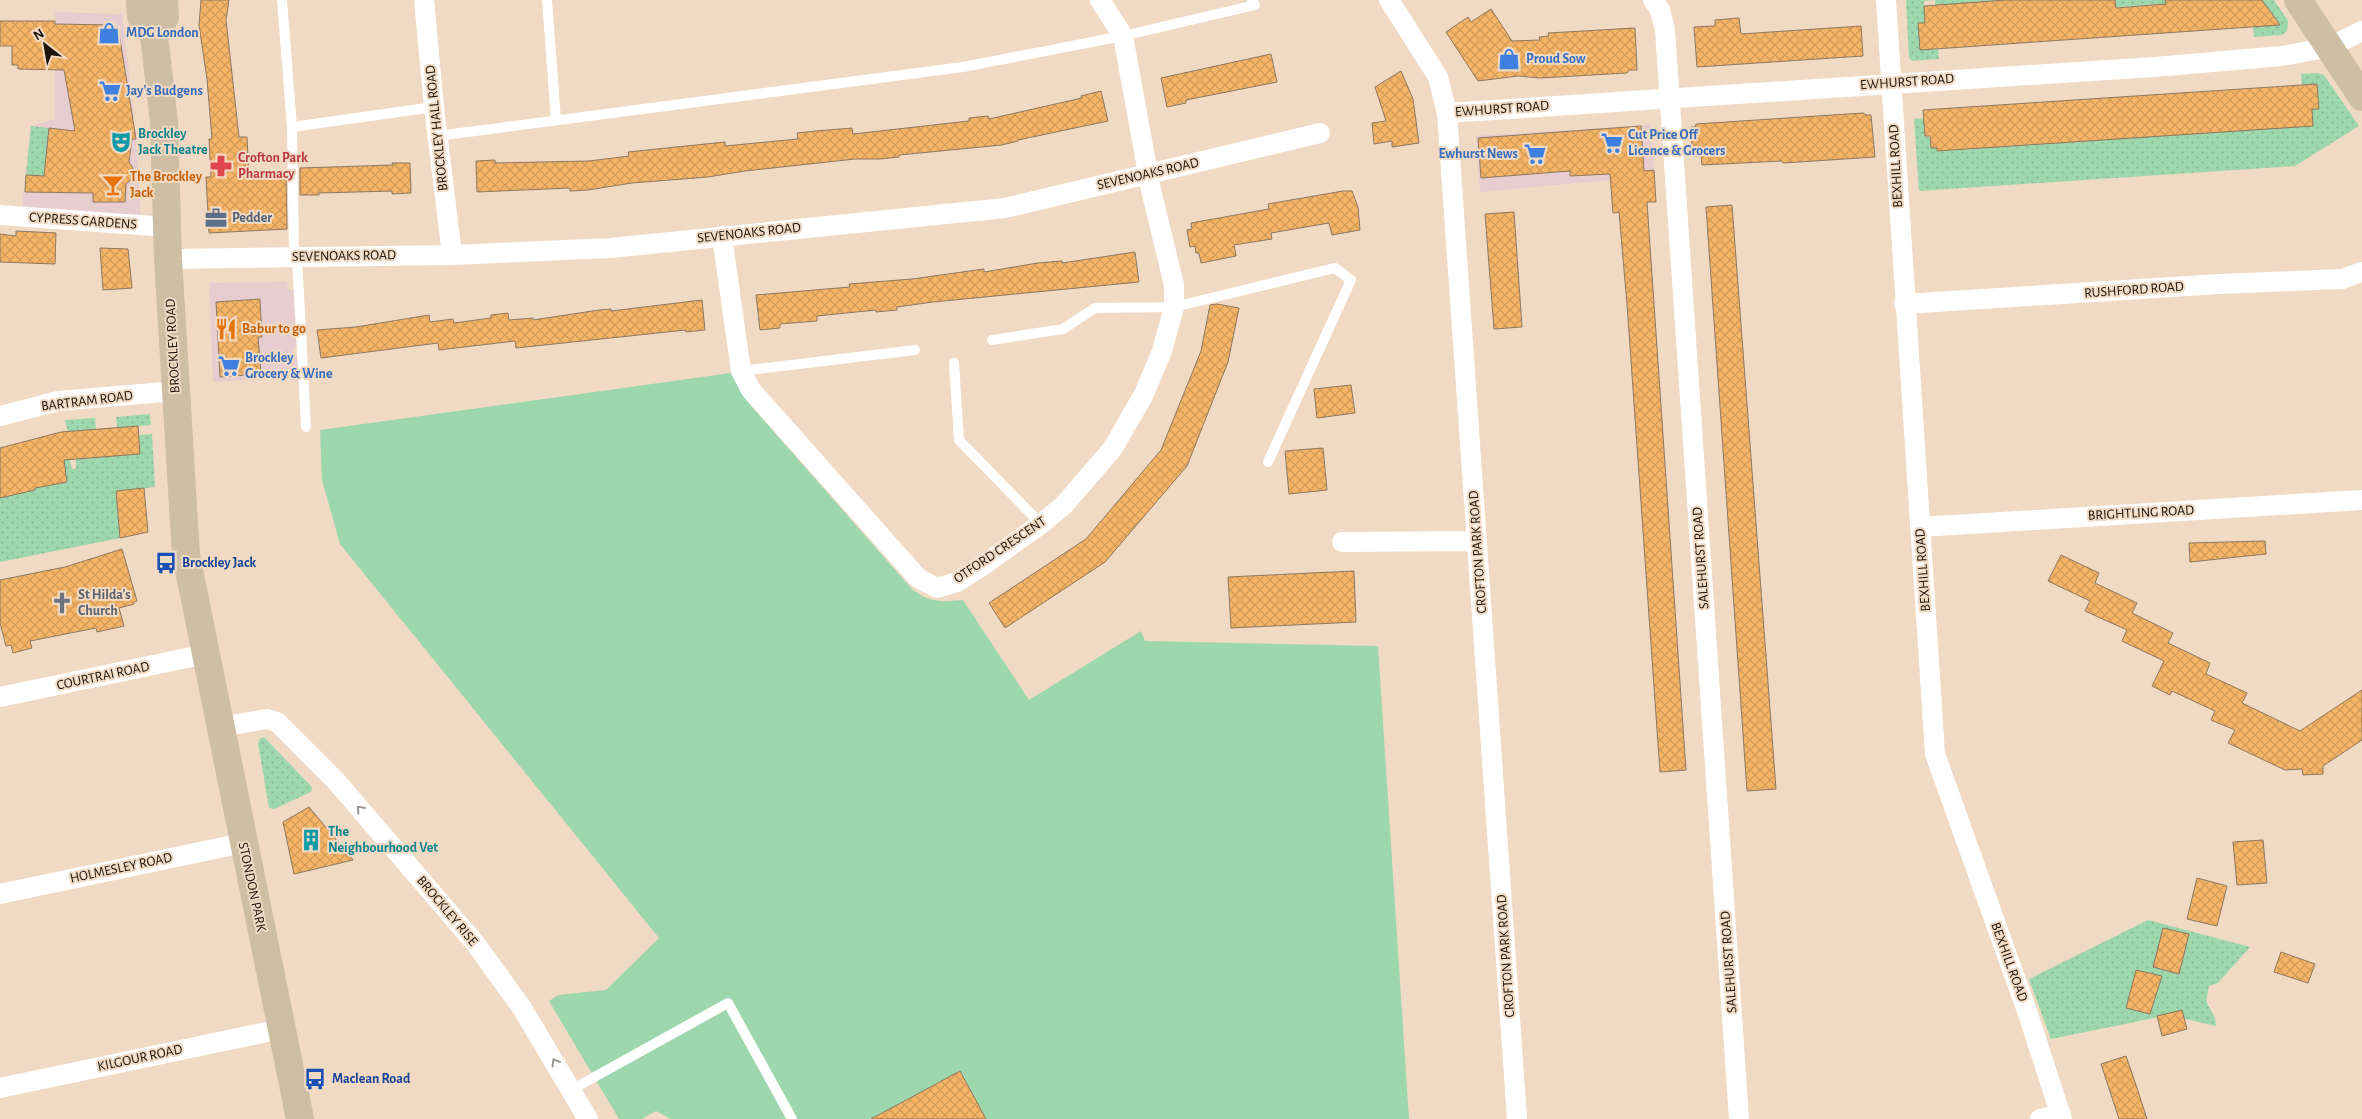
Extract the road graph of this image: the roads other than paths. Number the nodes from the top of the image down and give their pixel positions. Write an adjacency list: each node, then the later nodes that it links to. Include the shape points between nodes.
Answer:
1 (140, 0): 13 (main road, BROCKLEY ROAD, via 141,18)
2 (164, 0): 13 (main road, via 165,17)
3 (282, 0): 22 (lane)
4 (424, 0): 19 (street, BROCKLEY HALL ROAD)
5 (547, 0): 21 (lane)
6 (1100, 0): 14 (street)
7 (1252, 0): 14 (lane, via 1255,5)
8 (1389, 0): 20 (street, CROFTON PARK ROAD, via 1438,77)
9 (1654, 0): 18 (street, SALEHURST ROAD, via 1665,30)
10 (1886, 0): 16 (street, BEXHILL ROAD)
11 (2298, 0): 15 (main road)
12 (2362, 31): 15 (street, EWHURST ROAD)
13 (154, 36): 27 (main road, BROCKLEY ROAD, via 164,122)
14 (1123, 36): 21 (lane, via 963,66); 25 (street, OTFORD CRESCENT)
15 (2330, 47): 16 (street, EWHURST ROAD, via 2282,56 2154,67); 17 (main road)
16 (1890, 84): 18 (street, EWHURST ROAD); 33 (street, BEXHILL ROAD)
17 (2362, 97)
18 (1669, 98): 20 (street, EWHURST ROAD); 61 (street, SALEHURST ROAD)
19 (434, 106): 22 (lane); 24 (street, BROCKLEY HALL ROAD)
20 (1446, 113): 46 (street, CROFTON PARK ROAD)
21 (556, 120): 24 (lane)
22 (292, 127): 30 (lane)
23 (1320, 133): 25 (street, SEVENOAKS ROAD)
24 (437, 136): 29 (street, BROCKLEY HALL ROAD)
25 (1148, 174): 28 (street, SEVENOAKS ROAD, via 1006,208); 34 (street, OTFORD CRESCENT, via 1174,285)
26 (0, 214): 27 (street, CYPRESS GARDENS)
27 (166, 227): 31 (main road, BROCKLEY ROAD)
28 (722, 236): 29 (street, SEVENOAKS ROAD, via 611,248); 38 (street, OTFORD CRESCENT)
29 (452, 255): 30 (street, SEVENOAKS ROAD)
30 (296, 257): 31 (street, SEVENOAKS ROAD); 41 (lane)
31 (168, 259): 39 (main road, BROCKLEY ROAD)
32 (2362, 272): 33 (street, RUSHFORD ROAD, via 2342,279)
33 (1904, 304): 45 (street, BEXHILL ROAD)
34 (1174, 307): 35 (lane, via 1095,308 1063,328); 42 (lane, via 1336,268 1351,280); 44 (street, OTFORD CRESCENT, via 1162,352 1144,394 1113,448 1064,505)
35 (992, 340)
36 (915, 350): 38 (lane)
37 (954, 363): 44 (lane, via 959,440)
38 (741, 371): 44 (street, OTFORD CRESCENT, via 751,390 918,578 937,588 957,582)
39 (176, 391): 40 (street, BARTRAM ROAD, via 58,401); 48 (main road, BROCKLEY ROAD, via 186,555)
40 (0, 416)
41 (306, 428)
42 (1268, 462)
43 (2362, 500): 45 (street, BRIGHTLING ROAD)
44 (1041, 524)
45 (1920, 527): 56 (street, BEXHILL ROAD, via 1935,754)
46 (1477, 541): 47 (street); 60 (street, CROFTON PARK ROAD)
47 (1342, 542)
48 (206, 654): 49 (street, COURTRAI ROAD); 50 (main road, STONDON PARK)
49 (0, 697)
50 (220, 727): 51 (main road, STONDON PARK); 55 (street, BROCKLEY RISE, one-way to 50, via 522,1008 475,943 336,781 277,722 267,718)
51 (242, 843): 52 (street, HOLMESLEY ROAD); 53 (main road, STONDON PARK)
52 (0, 894)
53 (281, 1029): 54 (street, KILGOUR ROAD); 57 (main road, STONDON PARK)
54 (0, 1088)
55 (571, 1090): 58 (street, BROCKLEY RISE); 59 (lane, via 728,1003)
56 (2062, 1116): 62 (street)
57 (300, 1119)
58 (588, 1119)
59 (792, 1119)
60 (1517, 1119)
61 (1740, 1119)
62 (2040, 1119)

